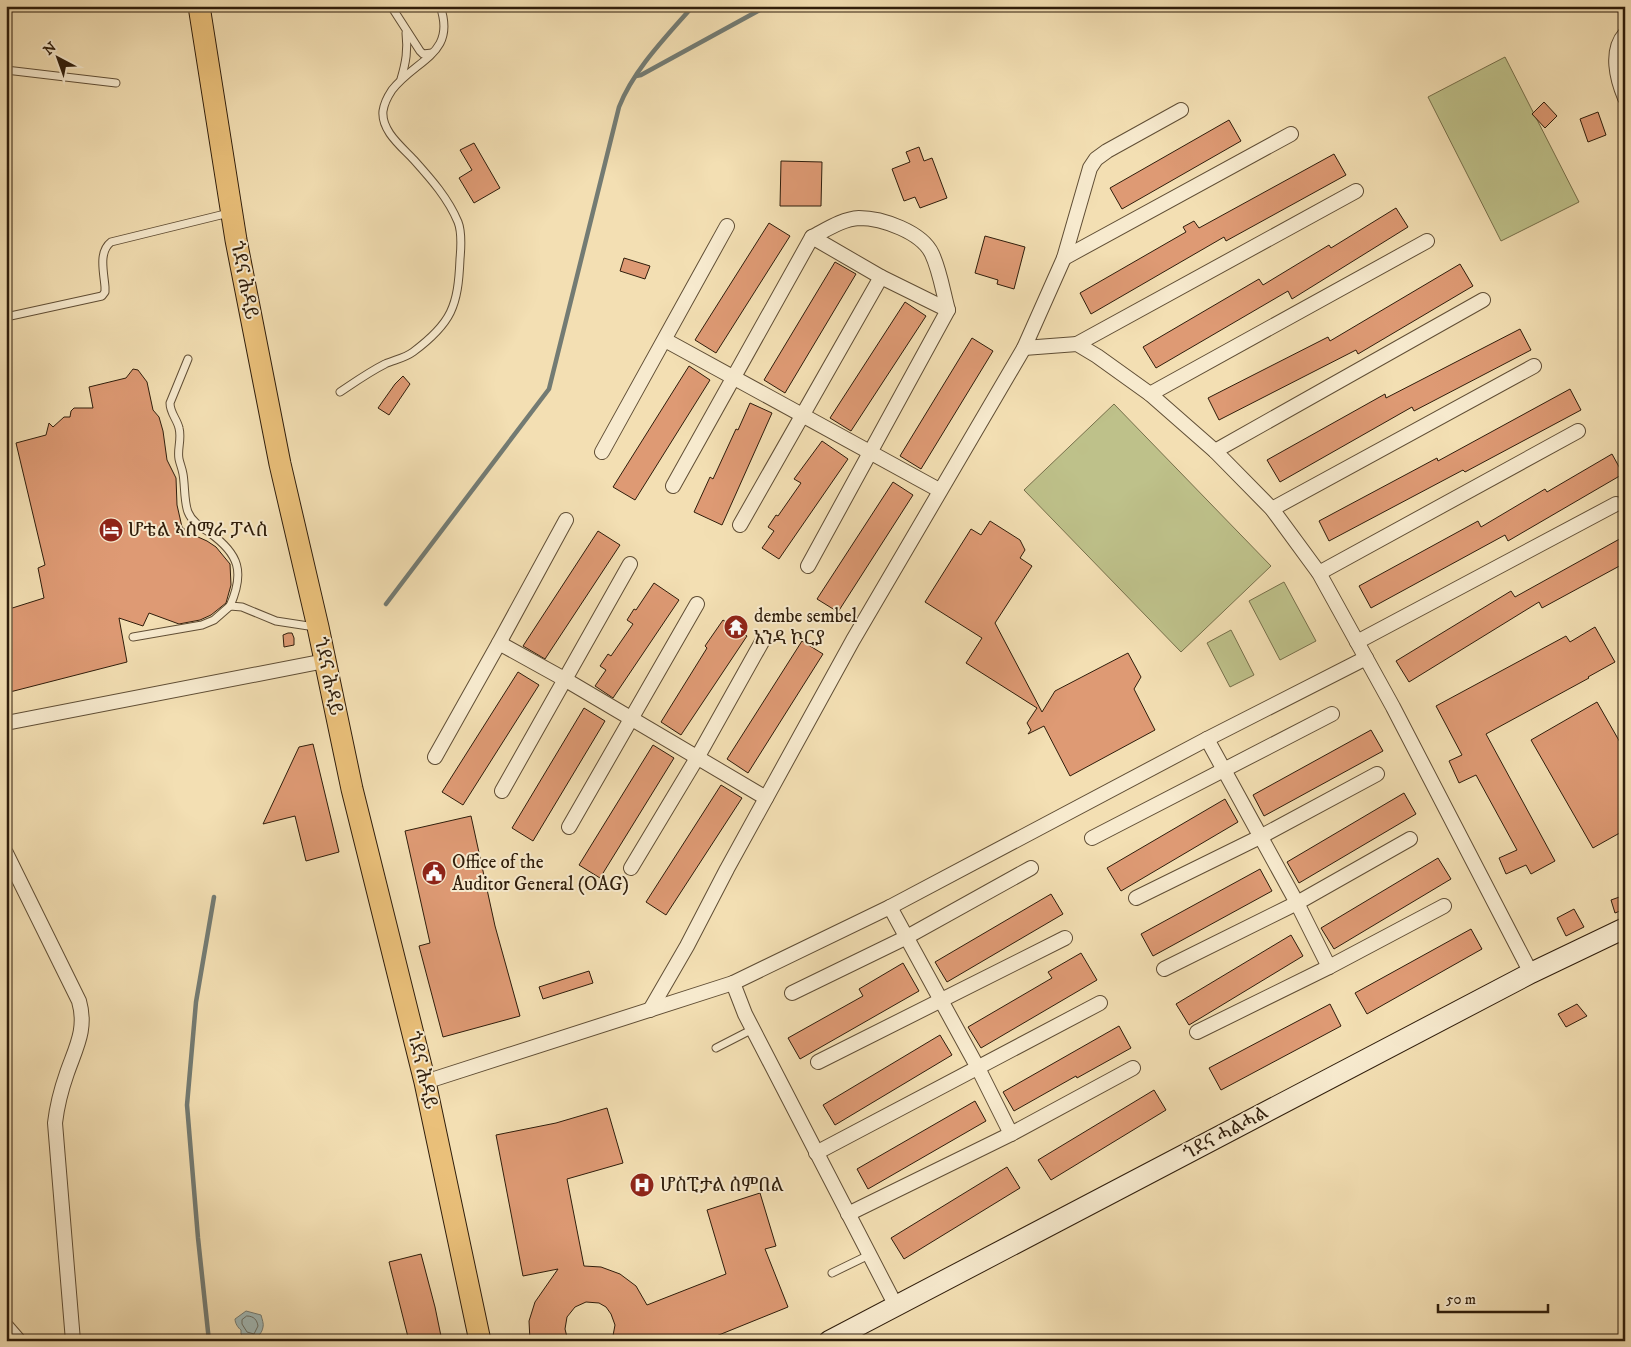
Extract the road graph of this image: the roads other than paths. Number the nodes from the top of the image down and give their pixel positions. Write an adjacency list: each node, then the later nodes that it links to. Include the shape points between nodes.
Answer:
1 (200, 6): 14 (main road, ጎደና ሕዳይ)
2 (391, 6): 4 (lane)
3 (440, 6): 6 (lane, via 444,34)
4 (405, 30): 6 (lane, via 423,54); 8 (lane, via 407,61)
5 (1625, 34): 10 (street, via 1618,42 1616,53)
6 (434, 53): 8 (lane)
7 (6, 70): 9 (lane)
8 (400, 80): 29 (lane, via 388,96 383,110 385,126 437,186 458,223 461,246 459,286 454,307 428,340 411,354 368,374)
9 (116, 83)
10 (1625, 98)
11 (1181, 110): 18 (street, via 1096,159 1090,168)
12 (1291, 134): 18 (street)
13 (1356, 191): 24 (street)
14 (231, 213): 22 (lane, via 111,242 103,254 105,292 102,296); 49 (main road, ጎደና ሕዳይ, via 280,464)
15 (727, 226): 23 (street)
16 (812, 237): 19 (street); 21 (street, via 857,218 895,225 919,239 932,253); 28 (street)
17 (1427, 241): 30 (street)
18 (1064, 258): 25 (street)
19 (882, 277): 21 (street); 31 (street)
20 (1483, 300): 35 (street)
21 (948, 310): 34 (street)
22 (6, 317)
23 (664, 340): 28 (street); 33 (street)
24 (1077, 344): 25 (street); 30 (street)
25 (1024, 348): 37 (street)
26 (188, 359): 45 (lane, via 170,403 180,431 178,458 183,471 187,510 193,521 229,548 234,557 238,568)
27 (1534, 366): 39 (street)
28 (734, 377): 31 (street); 36 (street)
29 (340, 392)
30 (1150, 394): 35 (street)
31 (802, 414): 34 (street); 41 (street)
32 (1578, 431): 44 (street)
33 (602, 452)
34 (872, 452): 37 (street); 43 (street)
35 (1215, 452): 39 (street)
36 (673, 486)
37 (939, 490): 66 (street)
38 (1616, 504): 52 (street)
39 (1272, 509): 44 (street)
40 (566, 520): 53 (street)
41 (740, 525)
42 (630, 564): 56 (street)
43 (808, 566)
44 (1319, 573): 52 (street)
45 (234, 596): 47 (lane); 48 (lane)
46 (697, 604): 58 (street)
47 (230, 606): 48 (lane); 50 (lane, via 214,620 202,624)
48 (242, 607): 49 (lane, via 276,621)
49 (318, 628): 55 (main road, ጎደና ሕዳይ)
50 (134, 637)
51 (763, 640): 62 (street)
52 (1357, 642): 54 (street)
53 (500, 643): 56 (street); 61 (street)
54 (1366, 658): 60 (street); 83 (street)
55 (325, 660): 59 (street); 95 (main road, ጎደና ሕዳይ, via 352,789)
56 (566, 680): 58 (street); 65 (street)
57 (1332, 714): 63 (street)
58 (630, 718): 62 (street); 67 (street)
59 (6, 723)
60 (1207, 739): 63 (street); 77 (street)
61 (435, 757)
62 (697, 758): 66 (street); 72 (street)
63 (1224, 770): 68 (street); 69 (street)
64 (1377, 774): 68 (street)
65 (502, 791)
66 (766, 798): 88 (street)
67 (569, 827)
68 (1260, 837): 74 (street); 75 (street)
69 (1092, 838)
70 (1410, 839): 75 (street)
71 (6, 854): 104 (street, via 83,1014 77,1046 61,1090 56,1123)
72 (631, 868)
73 (1031, 868): 79 (street)
74 (1136, 898)
75 (1297, 903): 81 (street); 82 (street)
76 (1444, 906): 81 (street)
77 (890, 908): 79 (street); 84 (street)
78 (1625, 928): 83 (street, ጎደና ሓልሓል)
79 (906, 938): 85 (street); 86 (street)
80 (1065, 938): 86 (street)
81 (1329, 967): 90 (street)
82 (1164, 969)
83 (1531, 972): 101 (street, ጎደና ሓልሓል)
84 (733, 984): 88 (street); 89 (street)
85 (792, 993)
86 (941, 1001): 92 (street); 93 (street)
87 (1100, 1003): 93 (street)
88 (650, 1010): 95 (street)
89 (753, 1029): 91 (lane); 97 (street)
90 (1198, 1032)
91 (716, 1048)
92 (818, 1062)
93 (978, 1068): 96 (street); 97 (street)
94 (1133, 1068): 96 (street)
95 (425, 1082): 105 (main road, ጎደና ሕዳይ)
96 (1010, 1134): 98 (street)
97 (816, 1153): 98 (street)
98 (848, 1214): 99 (street)
99 (869, 1255): 100 (lane); 101 (street)
100 (832, 1272)
101 (896, 1306): 106 (street, ጎደና ሓልሓል)
102 (6, 1326): 103 (street)
103 (19, 1341)
104 (73, 1341)
105 (480, 1341)
106 (829, 1341)

